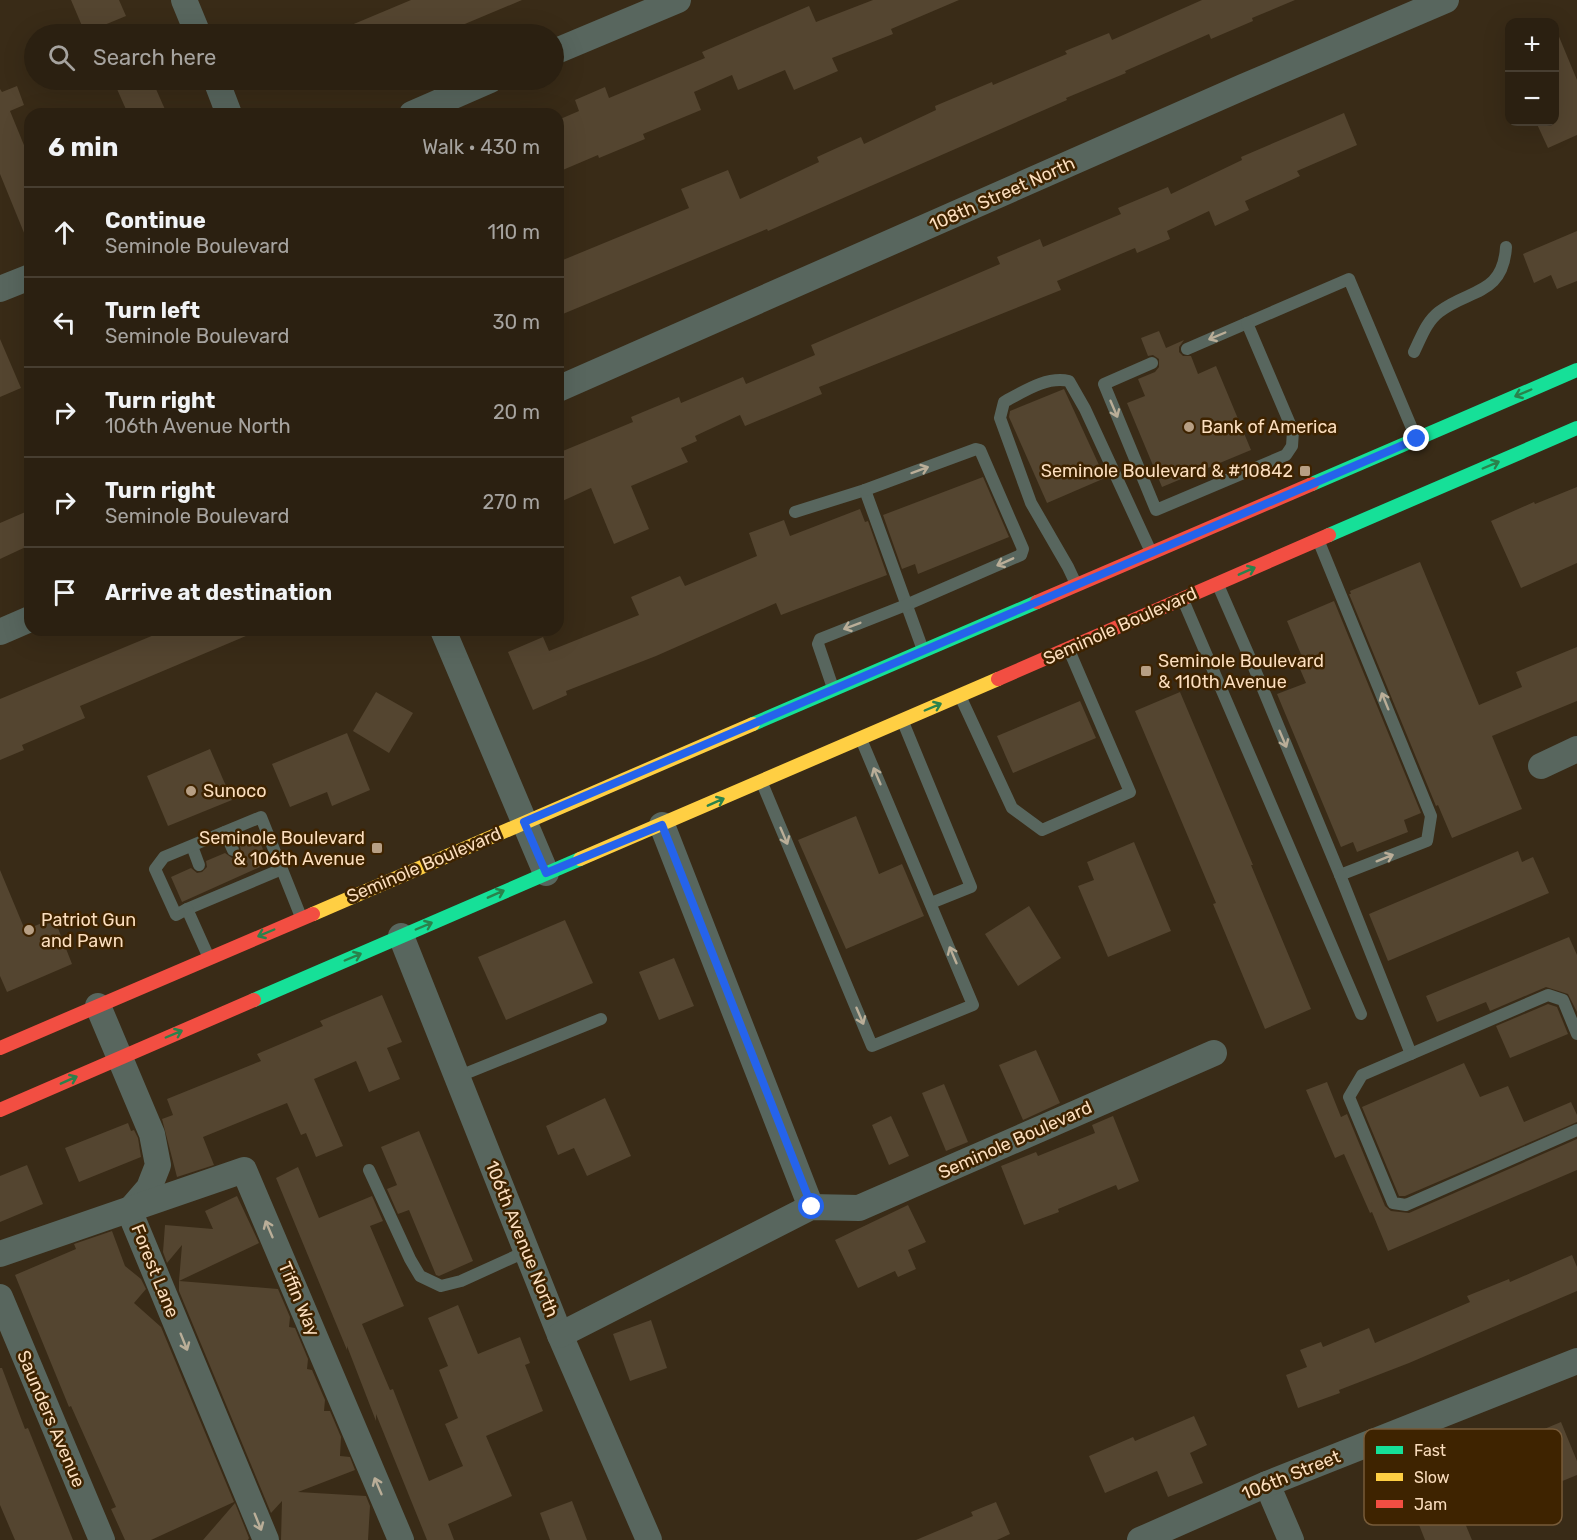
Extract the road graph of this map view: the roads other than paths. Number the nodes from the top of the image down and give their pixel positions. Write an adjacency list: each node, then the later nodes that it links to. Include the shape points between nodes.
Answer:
1 (184, 0): 4 (street)
2 (678, 0): 5 (street)
3 (1446, 0): 18 (street, 108th Street North)
4 (194, 24)
5 (564, 48)
6 (220, 90): 8 (street)
7 (467, 90): 9 (street)
8 (227, 108)
9 (426, 108)
10 (1506, 248): 15 (lane, via 1497,278 1485,289 1441,310 1430,320)
11 (24, 279): 12 (street)
12 (0, 289)
13 (1247, 323): 14 (lane, one-way to 14); 16 (lane, one-way to 13, via 1104,384 1156,510 1286,455 1292,446 1293,430); 20 (lane, via 1349,279)
14 (1187, 349)
15 (1414, 352)
16 (1152, 363)
17 (1577, 370): 20 (main road, Seminole Boulevard, one-way to 20)
18 (564, 386)
19 (1577, 428): 23 (main road, Seminole Boulevard, one-way to 19)
20 (1417, 439): 24 (main road, Seminole Boulevard)
21 (865, 490): 22 (lane); 28 (lane); 28 (lane, one-way to 28, via 980,450 1023,549 1021,555)
22 (795, 512)
23 (1318, 540): 25 (main road, Seminole Boulevard, one-way to 23); 49 (lane, one-way to 23, via 1427,841 1431,816)
24 (1152, 553): 26 (main road, Seminole Boulevard); 26 (lane, via 1069,381 1057,378 1033,387 1004,402 1000,418 1031,504)
25 (1217, 584): 27 (main road, Seminole Boulevard); 49 (lane, one-way to 49)
26 (1076, 585): 33 (main road, Seminole Boulevard)
27 (1182, 599): 32 (main road, Seminole Boulevard); 56 (lane)
28 (906, 605): 33 (lane); 34 (lane, one-way to 34, via 820,639 818,644)
29 (24, 622): 30 (street)
30 (0, 632)
31 (446, 636): 41 (street)
32 (1069, 648): 35 (main road, Seminole Boulevard); 35 (lane, via 1130,792 1042,830 1012,808)
33 (924, 651): 34 (main road, Seminole Boulevard)
34 (833, 690): 41 (main road, Seminole Boulevard)
35 (960, 696): 36 (main road, Seminole Boulevard, one-way to 35)
36 (902, 721): 37 (main road, Seminole Boulevard); 50 (lane, via 971,887)
37 (861, 739): 40 (main road, Seminole Boulevard); 50 (lane, one-way to 37)
38 (1577, 749): 39 (street)
39 (1540, 766)
40 (762, 782): 42 (main road, Seminole Boulevard, one-way to 40); 50 (lane, one-way to 50, via 872,1046 973,1005)
41 (524, 822): 48 (street); 52 (main road, Seminole Boulevard)
42 (662, 825): 48 (main road, Seminole Boulevard); 67 (street)
43 (225, 832): 44 (lane); 45 (lane); 47 (lane, via 261,817)
44 (192, 846): 46 (lane); 51 (lane, via 164,858 156,868 176,915)
45 (233, 850)
46 (199, 865)
47 (282, 869): 51 (lane, via 245,879); 52 (lane)
48 (546, 873): 53 (main road, Seminole Boulevard, one-way to 48)
49 (1340, 875): 61 (lane)
50 (931, 903)
51 (187, 909): 54 (lane)
52 (302, 918): 54 (main road, Seminole Boulevard, one-way to 54)
53 (401, 936): 62 (main road, Seminole Boulevard, one-way to 53); 63 (street, 106th Avenue North)
54 (209, 958): 55 (main road, Seminole Boulevard)
55 (98, 1006): 59 (main road, Seminole Boulevard); 62 (street, Forest Lane)
56 (1361, 1014)
57 (601, 1018): 63 (lane)
58 (1577, 1034): 61 (lane, via 1563,1000 1548,995)
59 (0, 1048)
60 (1214, 1053): 67 (street, Seminole Boulevard, via 860,1208)
61 (1411, 1054): 65 (lane, via 1362,1075 1349,1097 1393,1203 1406,1205)
62 (120, 1058): 64 (main road, Seminole Boulevard, one-way to 62); 68 (street, Forest Lane, via 152,1134 158,1165 148,1188)
63 (457, 1077): 69 (street, 106th Avenue North)
64 (0, 1110)
65 (1577, 1130)
66 (369, 1170): 69 (lane, via 420,1276 441,1286 462,1281)
67 (812, 1207): 72 (street, Seminole Boulevard)
68 (129, 1210): 70 (street); 78 (street, Forest Lane, one-way to 78); 79 (street, Tiffin Way, one-way to 68, via 244,1170)
69 (527, 1251): 72 (street, 106th Avenue North)
70 (0, 1254)
71 (0, 1297): 77 (street, Saunders Avenue)
72 (560, 1335): 80 (street, 106th Avenue North)
73 (1577, 1361): 74 (street, 106th Street)
74 (1406, 1429)
75 (1364, 1446): 76 (street, 106th Street)
76 (1268, 1484): 81 (street, 106th Street); 82 (street)
77 (102, 1540)
78 (266, 1540)
79 (401, 1540)
80 (649, 1540)
81 (1140, 1540)
82 (1291, 1540)

